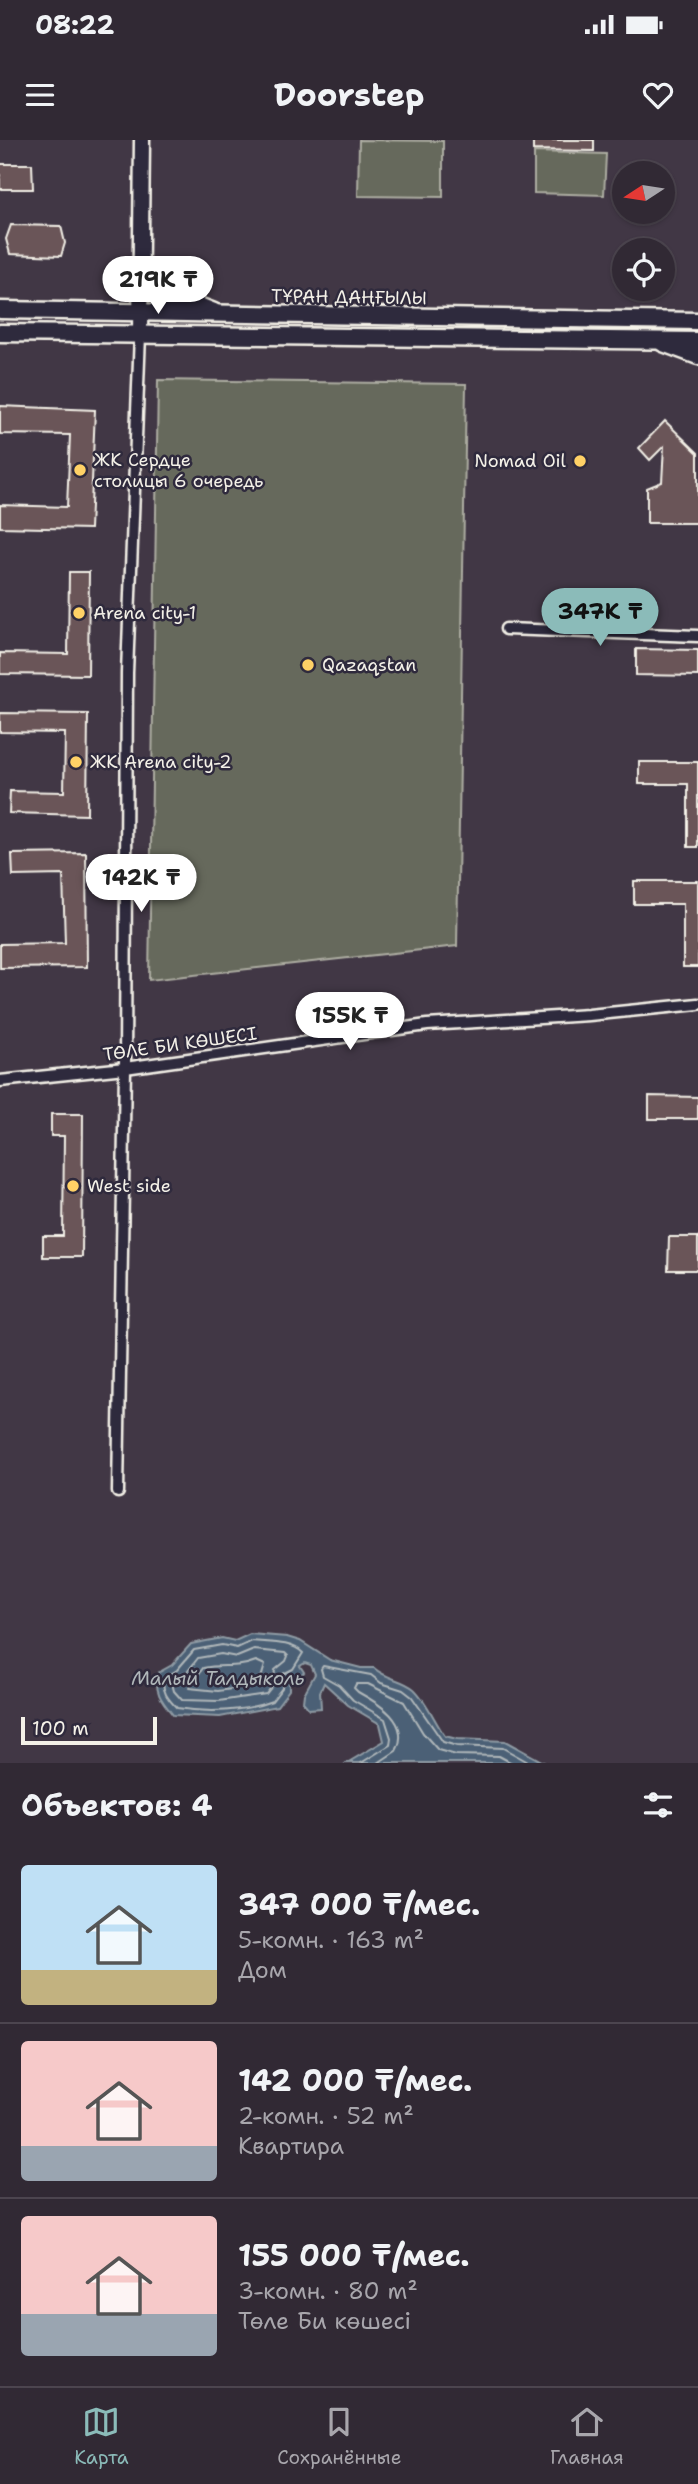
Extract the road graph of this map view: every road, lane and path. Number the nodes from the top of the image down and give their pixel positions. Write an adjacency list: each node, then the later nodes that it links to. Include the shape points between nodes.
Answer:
1 (142, 140): 2 (street)
2 (141, 268): 5 (street); 6 (main road, via 163,292)
3 (0, 310): 5 (main road, ТҰРАН ДАҢҒЫЛЫ)
4 (698, 310): 7 (main road)
5 (140, 314): 6 (main road, ТҰРАН ДАҢҒЫЛЫ); 10 (street)
6 (219, 314): 7 (main road, ТҰРАН ДАҢҒЫЛЫ)
7 (668, 321): 8 (main road, ТҰРАН ДАҢҒЫЛЫ)
8 (698, 321)
9 (0, 333): 10 (main road)
10 (140, 334): 11 (main road); 17 (street, via 127,673)
11 (658, 340): 12 (main road); 13 (main road)
12 (698, 341)
13 (698, 356)
14 (506, 629): 15 (street)
15 (698, 636)
16 (698, 1004): 17 (street, ТӨЛЕ БИ КӨШЕСІ, via 427,1026)
17 (125, 1068): 18 (street, ТӨЛЕ БИ КӨШЕСІ); 19 (street)
18 (0, 1081)
19 (118, 1492)

